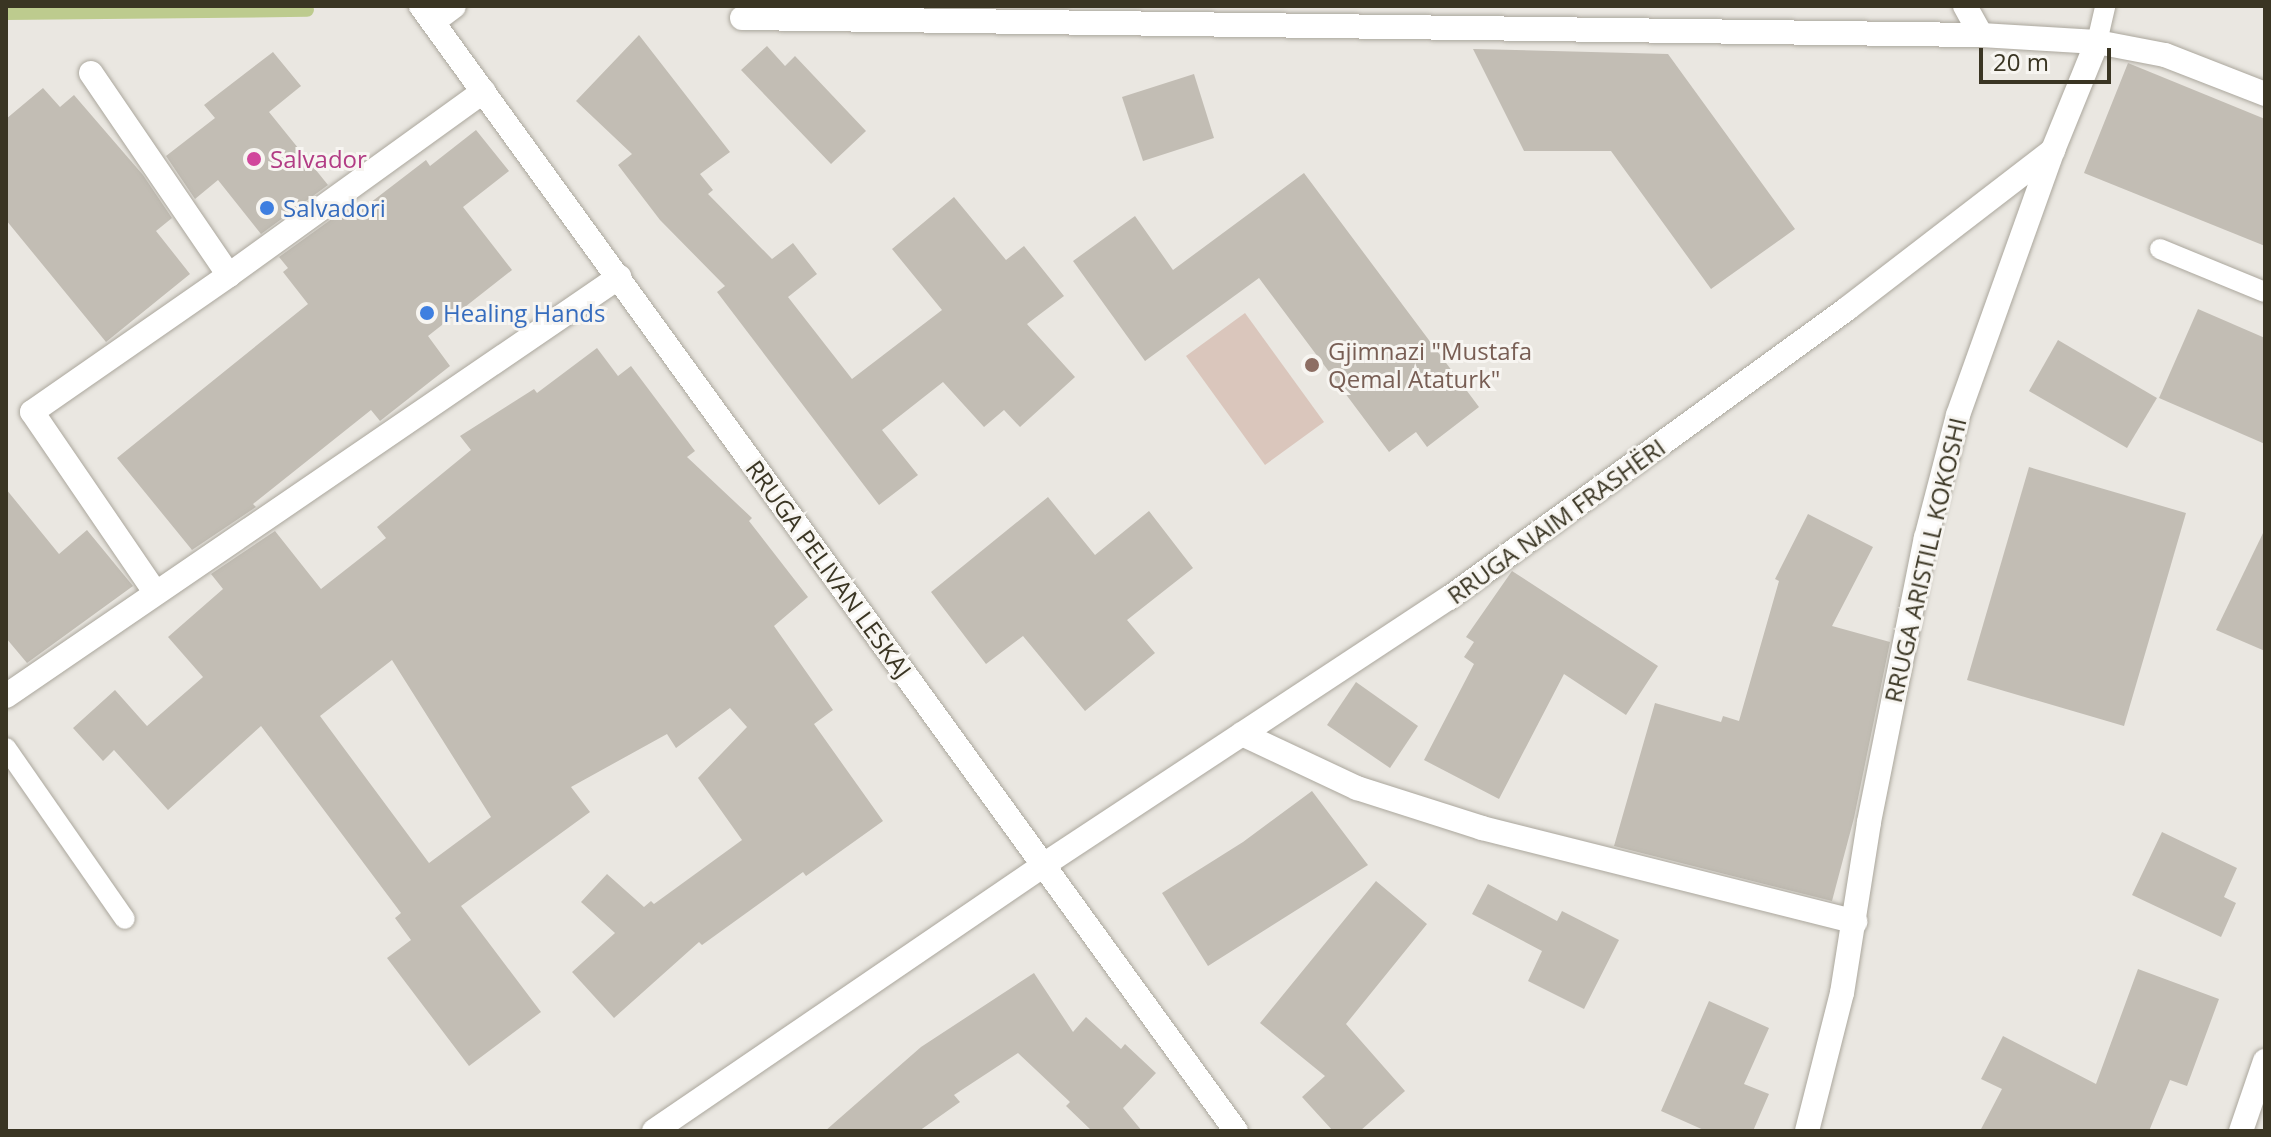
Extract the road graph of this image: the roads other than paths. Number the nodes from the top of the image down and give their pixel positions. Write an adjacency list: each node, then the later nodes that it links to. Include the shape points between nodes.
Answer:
1 (454, 6): 4 (street)
2 (1965, 6): 6 (street)
3 (2105, 6): 7 (lane, RRUGA ARISTILL KOKOSHI)
4 (427, 14): 9 (street, RRUGA PELIVAN LESKAJ)
5 (742, 18): 6 (street)
6 (1981, 35): 7 (street)
7 (2097, 42): 10 (street, via 2165,55); 11 (street, RRUGA ARISTILL KOKOSHI)
8 (91, 73): 13 (street)
9 (484, 91): 13 (street); 14 (street, RRUGA PELIVAN LESKAJ)
10 (2265, 94)
11 (2053, 150): 18 (street, RRUGA NAIM FRASHËRI, via 1661,447 1449,598); 22 (street, RRUGA ARISTILL KOKOSHI, via 1958,415 1926,538 1869,822)
12 (2160, 249): 15 (lane)
13 (229, 275): 16 (street, via 32,412)
14 (619, 277): 16 (street); 20 (street, RRUGA PELIVAN LESKAJ)
15 (2265, 292)
16 (155, 592): 17 (street)
17 (6, 696)
18 (1242, 734): 20 (street, RRUGA NAIM FRASHËRI); 22 (street, via 1357,788 1482,828)
19 (6, 748): 21 (lane)
20 (1042, 866): 24 (street, RRUGA NAIM FRASHËRI); 25 (street, RRUGA PELIVAN LESKAJ)
21 (125, 919)
22 (1855, 922): 26 (street, RRUGA ARISTILL KOKOSHI)
23 (2265, 1061): 27 (street)
24 (654, 1131)
25 (1236, 1131)
26 (1807, 1131)
27 (2241, 1131)

